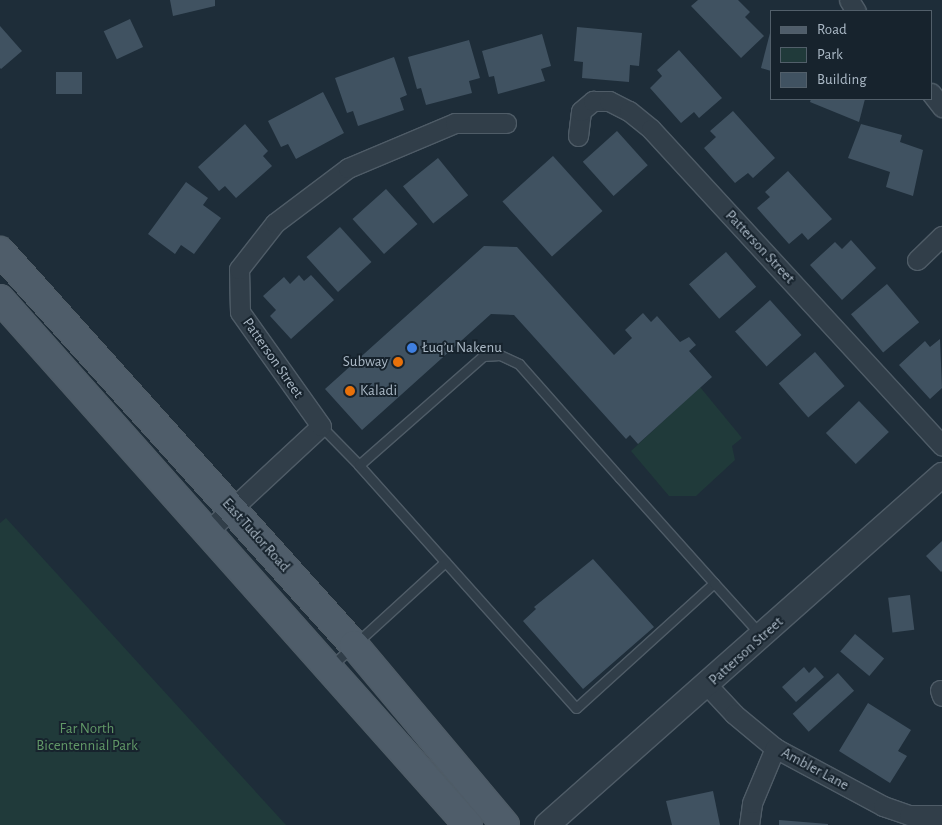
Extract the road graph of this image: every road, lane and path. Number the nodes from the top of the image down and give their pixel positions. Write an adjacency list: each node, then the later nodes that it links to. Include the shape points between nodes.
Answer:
1 (932, 94): 2 (street)
2 (942, 107)
3 (506, 123): 9 (street, Patterson Street, via 455,123 348,168 275,222 239,269 240,312)
4 (578, 136): 10 (street, Patterson Street, via 582,110 593,100 609,101 623,108 651,129)
5 (942, 236): 7 (street)
6 (0, 251): 13 (main road, East Tudor Road)
7 (917, 260)
8 (0, 299): 14 (main road)
9 (321, 426): 11 (lane); 13 (street)
10 (942, 445)
11 (358, 465): 15 (lane); 16 (lane, via 483,356 500,354 519,364)
12 (942, 475): 17 (street, Patterson Street)
13 (233, 509): 14 (street); 18 (main road, East Tudor Road)
14 (208, 531): 19 (main road)
15 (445, 562): 16 (lane, via 576,708); 18 (lane)
16 (714, 583): 17 (lane)
17 (762, 637): 20 (street, Patterson Street)
18 (354, 644): 19 (lane); 24 (main road, East Tudor Road)
19 (330, 667): 23 (main road)
20 (708, 686): 21 (street, Ambler Lane, via 734,714); 25 (street, Patterson Street)
21 (775, 748): 22 (street, Ambler Lane, via 883,806 909,814); 26 (street, via 752,804)
22 (942, 815)
23 (468, 825)
24 (505, 825)
25 (547, 825)
26 (749, 825)

